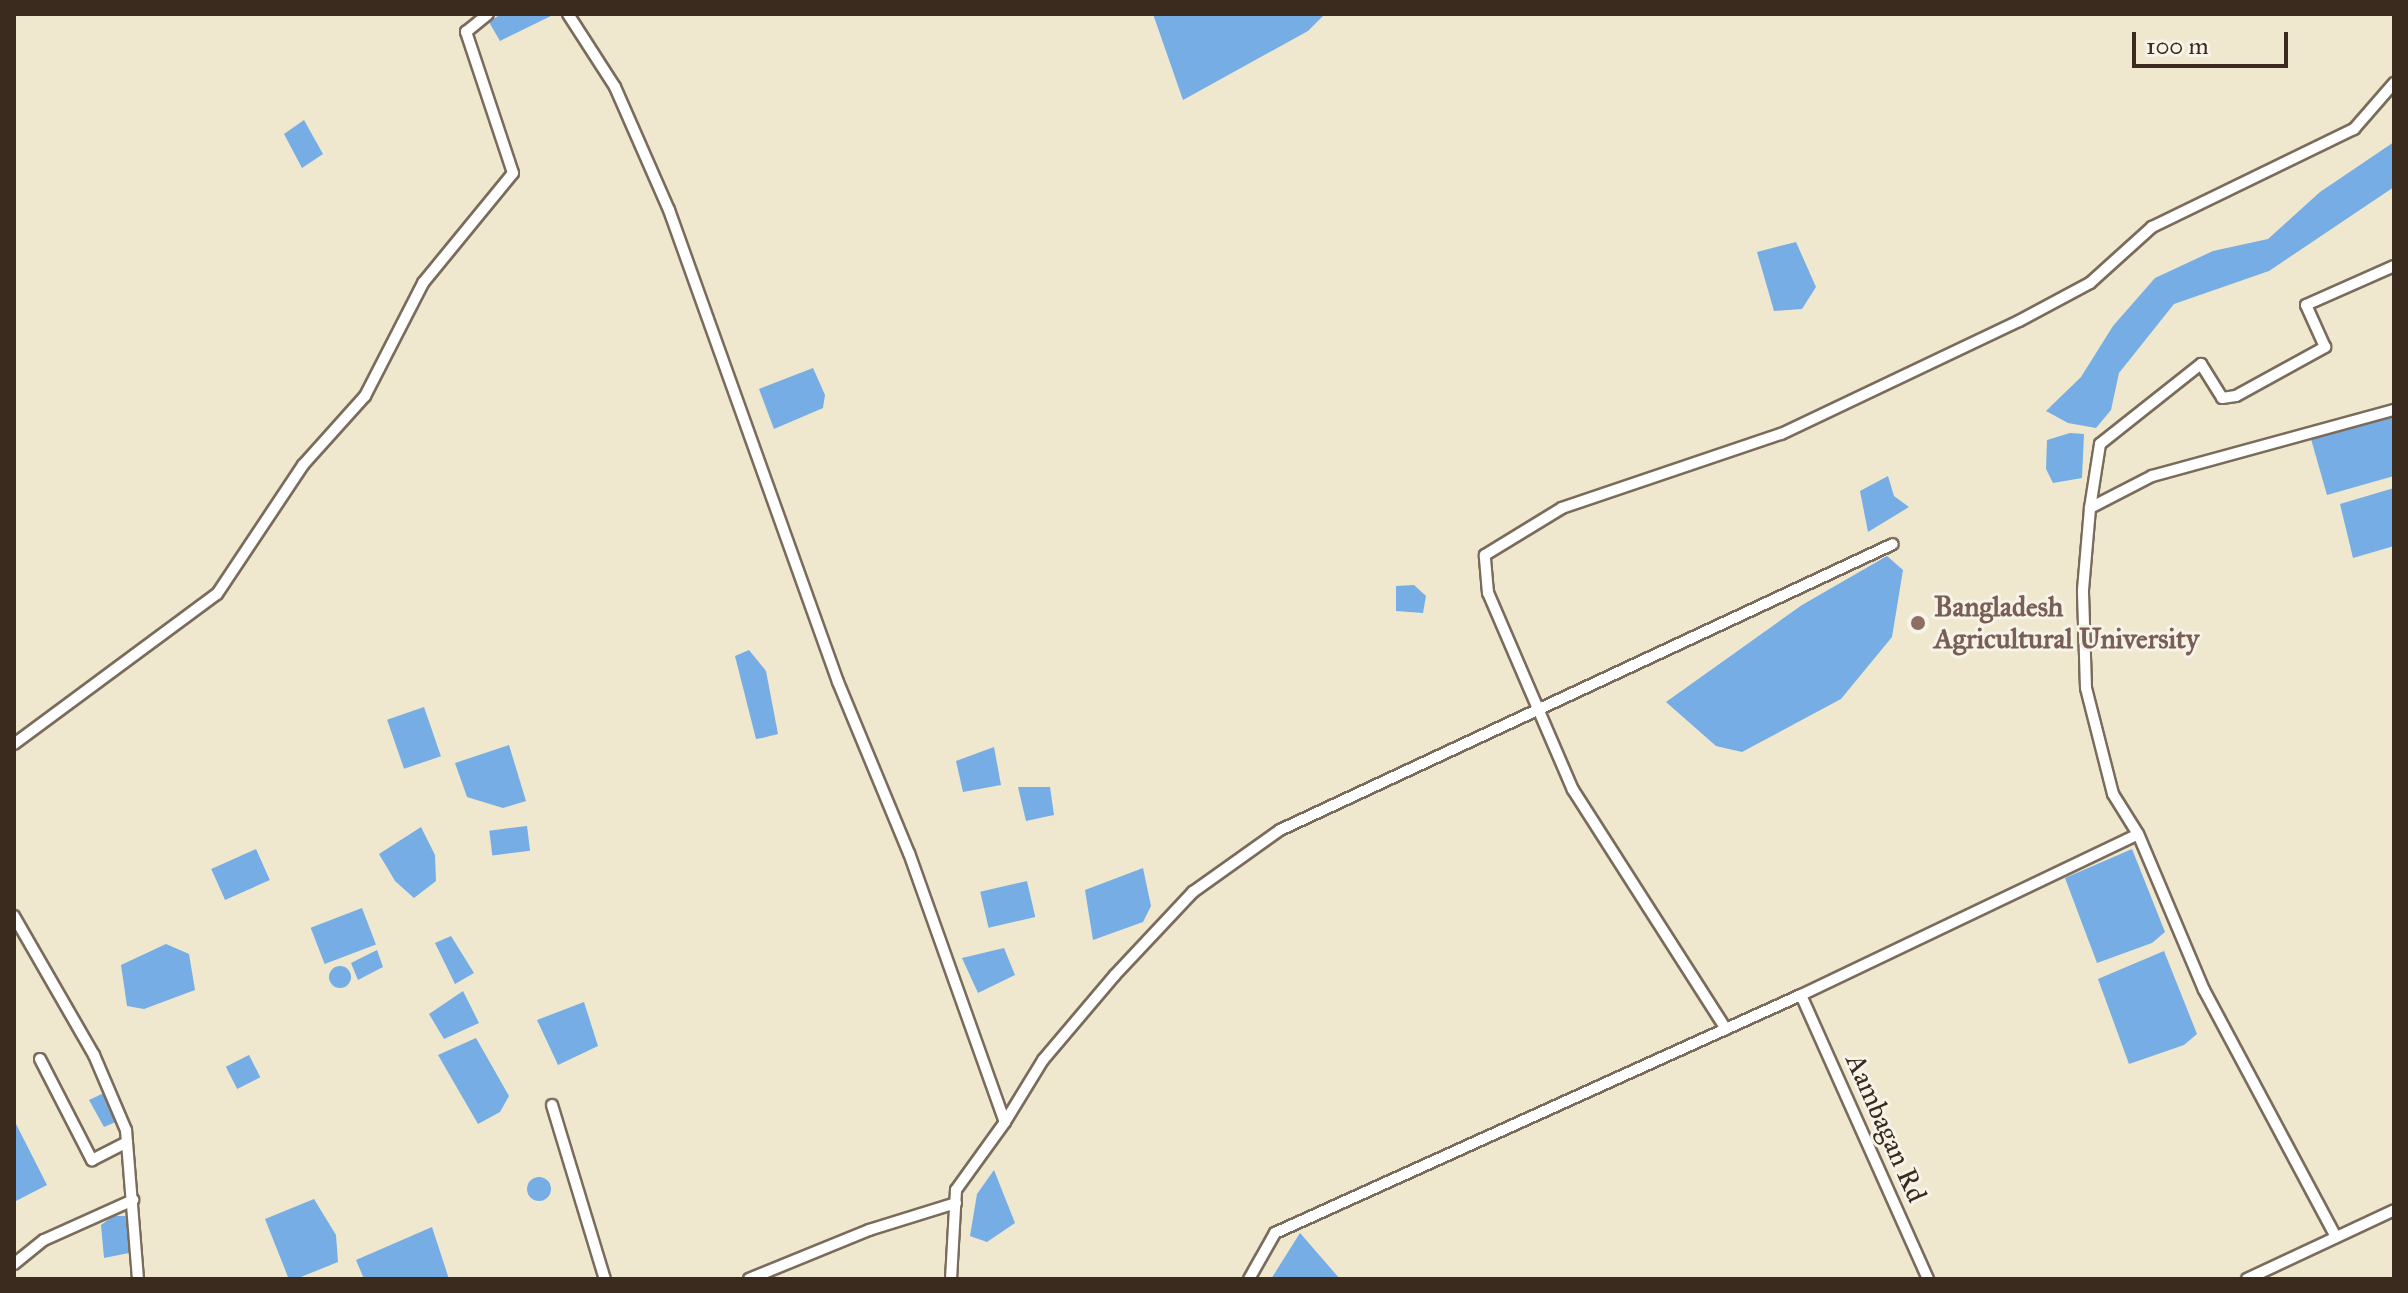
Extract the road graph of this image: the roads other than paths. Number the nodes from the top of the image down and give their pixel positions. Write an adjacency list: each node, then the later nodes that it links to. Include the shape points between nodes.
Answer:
1 (488, 14): 9 (street, via 466,32 513,173 423,283 365,396 303,465 217,594)
2 (568, 14): 16 (street, via 615,87 669,210 838,682 909,853)
3 (2394, 83): 8 (street, via 2354,129 2152,227 2090,283 2019,321 1781,434 1588,498 1490,548 1484,564 1488,593)
4 (2394, 266): 6 (street, via 2306,305 2325,347 2236,396 2222,398 2201,364 2100,444)
5 (2394, 410): 6 (street, via 2152,476)
6 (2090, 508): 10 (street, via 2083,590 2086,688 2113,794)
7 (1893, 544): 8 (street)
8 (1540, 711): 13 (street, via 1573,790); 16 (street, via 1280,830 1193,892 1043,1060)
9 (14, 744)
10 (2138, 834): 12 (street); 21 (street, via 2204,990)
11 (14, 916): 17 (street, via 94,1055)
12 (1801, 995): 13 (street); 28 (street, Aambagan Rd)
13 (1726, 1029): 27 (street, via 1275,1233)
14 (40, 1059): 17 (street, via 92,1160)
15 (552, 1105): 24 (street)
16 (1005, 1122): 19 (street, via 956,1190)
17 (127, 1142): 18 (street)
18 (133, 1200): 22 (street, via 44,1240); 23 (street)
19 (956, 1203): 25 (street, via 869,1230); 26 (street)
20 (2394, 1210): 21 (street)
21 (2336, 1237): 29 (street)
22 (14, 1264)
23 (138, 1279)
24 (605, 1279)
25 (749, 1279)
26 (951, 1279)
27 (1249, 1279)
28 (1928, 1279)
29 (2247, 1279)

